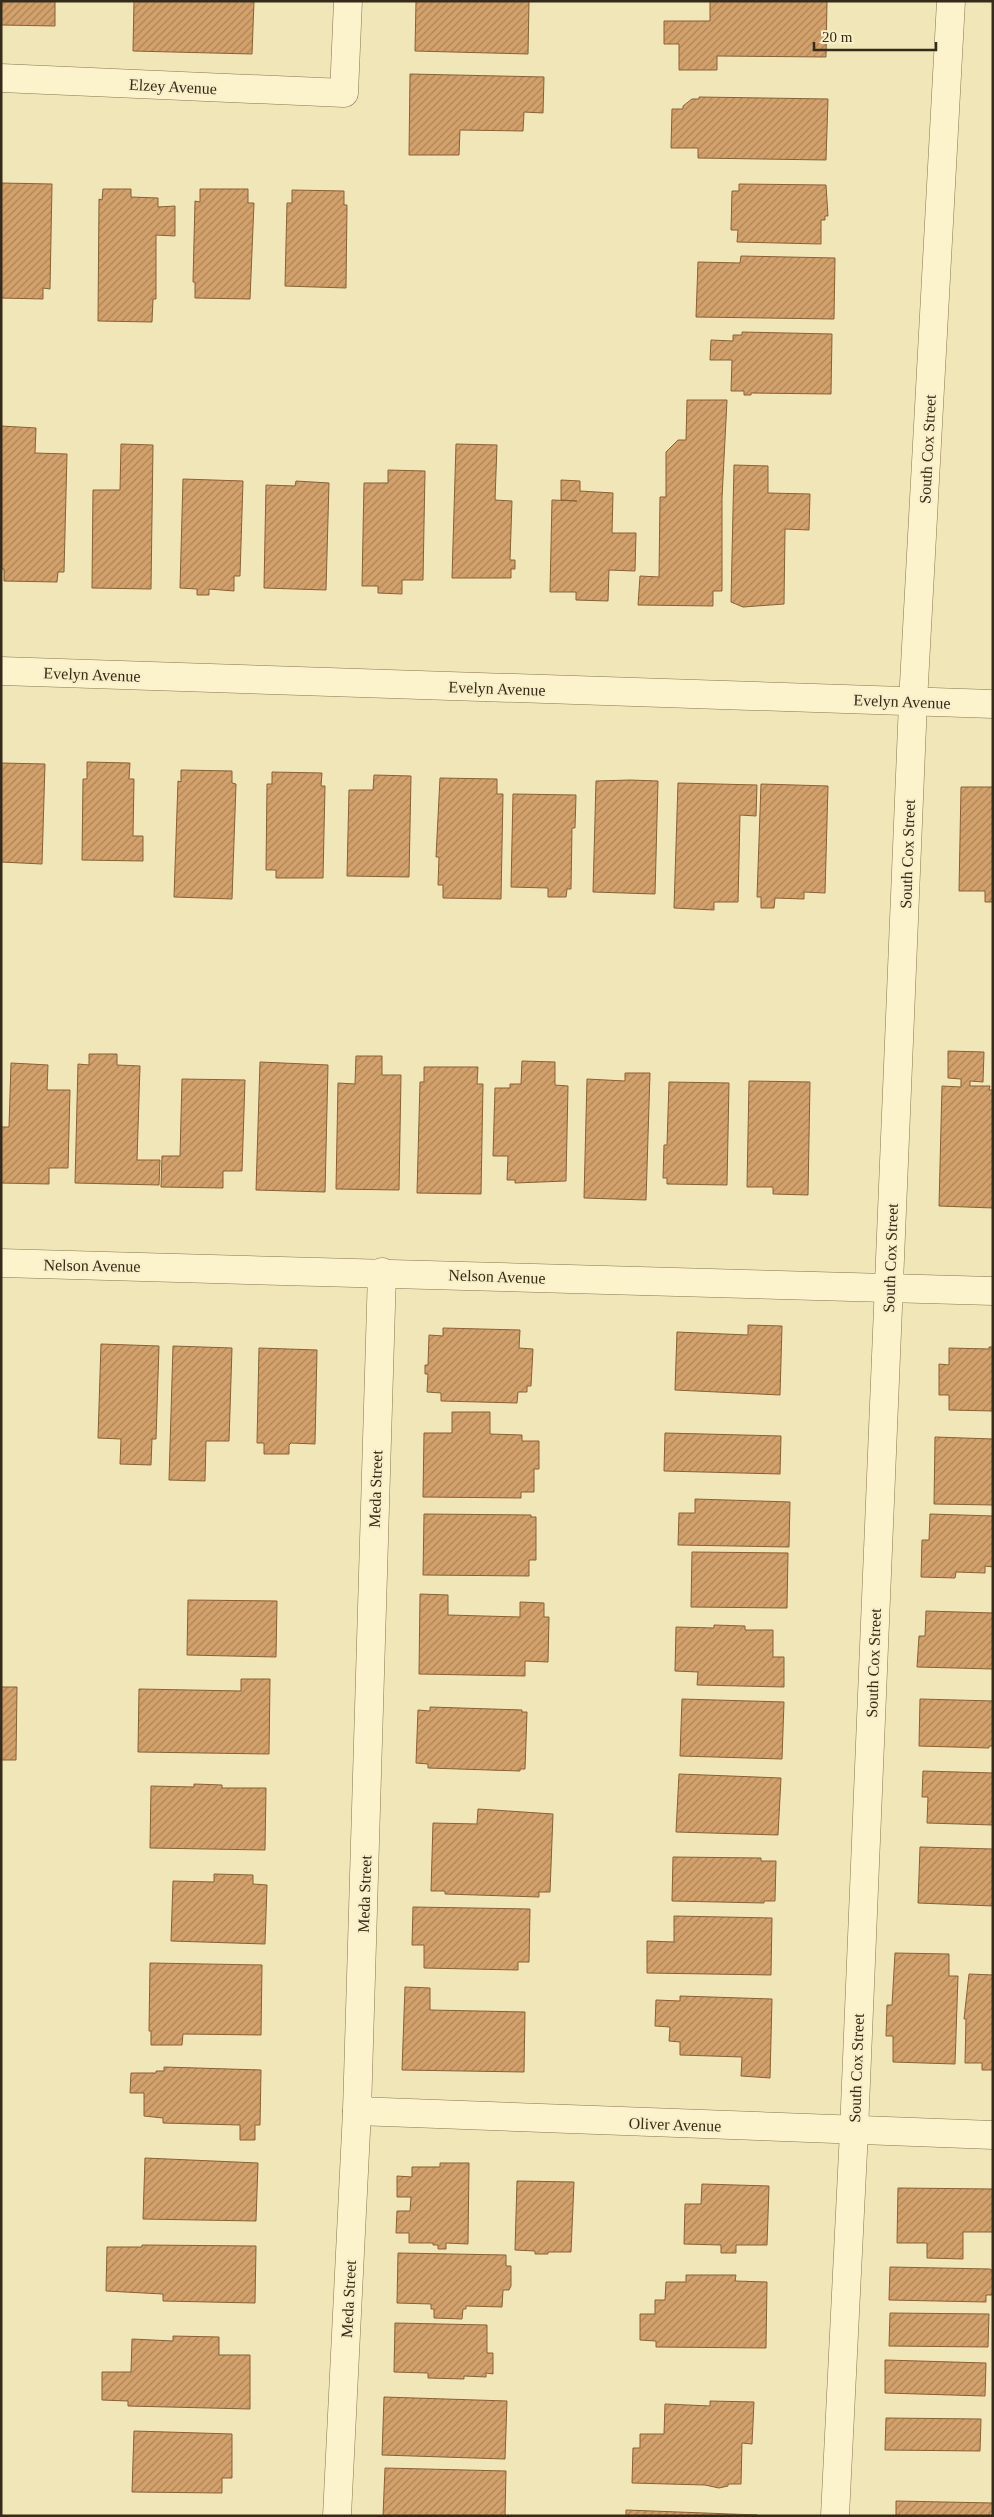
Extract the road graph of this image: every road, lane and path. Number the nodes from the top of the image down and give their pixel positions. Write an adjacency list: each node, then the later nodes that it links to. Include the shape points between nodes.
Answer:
1 (348, 1): 3 (street, Elzey Avenue, via 344,94)
2 (951, 1): 5 (street, South Cox Street)
3 (1, 78)
4 (1, 671): 5 (street, Evelyn Avenue)
5 (913, 702): 6 (street, Evelyn Avenue); 9 (street, South Cox Street)
6 (993, 704)
7 (1, 1263): 8 (street, Nelson Avenue)
8 (382, 1272): 9 (street, Nelson Avenue); 11 (street, Meda Street)
9 (888, 1287): 10 (street, Nelson Avenue); 12 (street, South Cox Street)
10 (993, 1292)
11 (357, 2111): 12 (street, Oliver Avenue); 14 (street, Meda Street)
12 (854, 2131): 13 (street, Oliver Avenue); 15 (street, South Cox Street)
13 (993, 2135)
14 (337, 2516)
15 (835, 2516)

